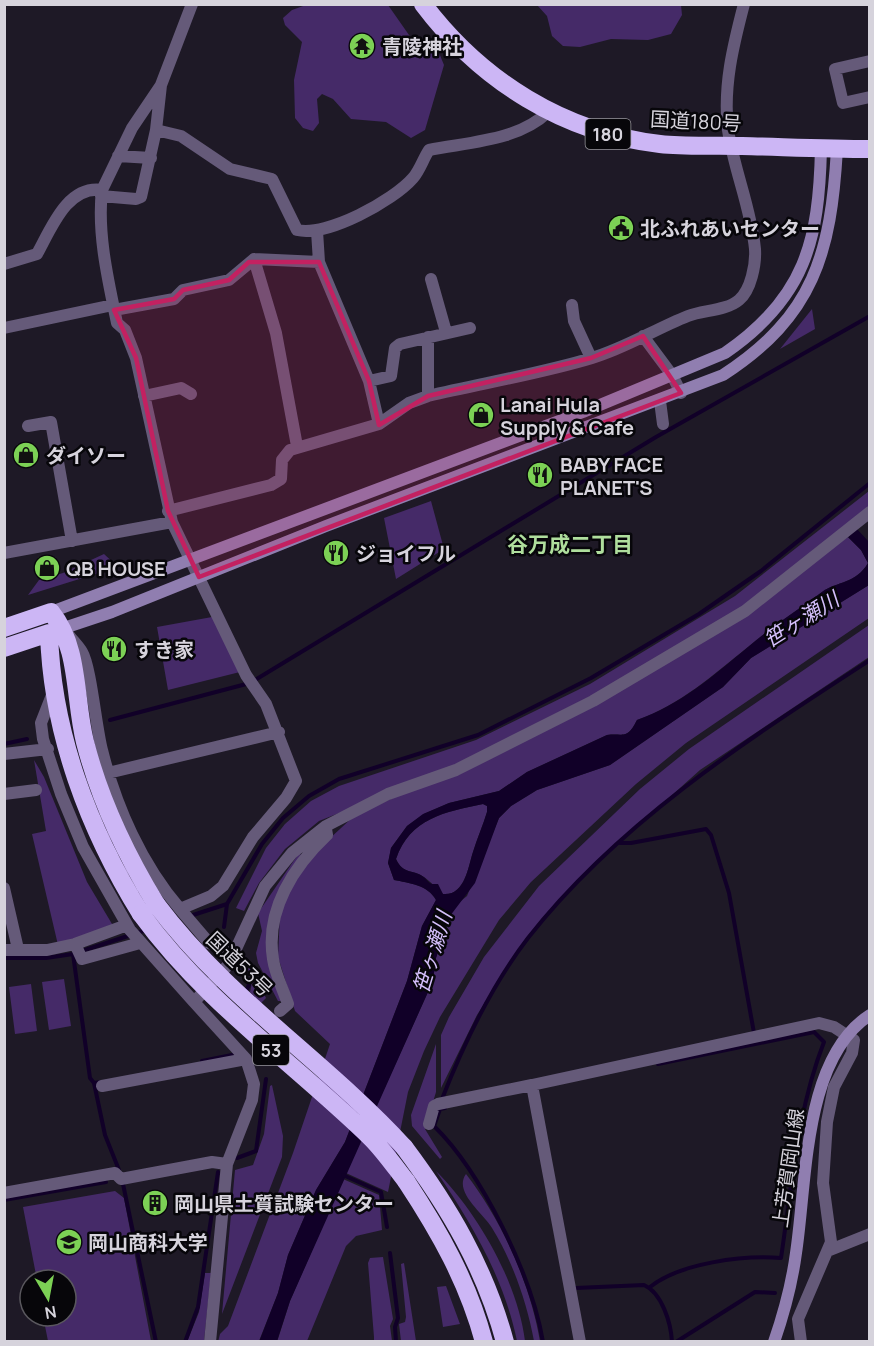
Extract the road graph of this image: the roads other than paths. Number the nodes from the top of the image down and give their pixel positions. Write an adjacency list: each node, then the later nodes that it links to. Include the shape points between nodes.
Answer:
1 (192, 4): 5 (street)
2 (423, 4): 7 (highway, 国道180号 / 180, via 443,30 479,64)
3 (744, 4): 9 (street, via 727,70)
4 (870, 61): 6 (street, via 835,69 843,103)
5 (161, 85): 8 (street); 12 (street)
6 (870, 97)
7 (548, 112): 9 (highway, 国道180号 / 180, via 619,137 661,144); 15 (street, via 535,125 516,133 429,150 418,171 401,189 380,204)
8 (156, 130): 13 (street); 15 (street, via 181,136 230,169 272,179 297,230)
9 (732, 145): 10 (highway, 国道180号 / 180); 25 (street, via 755,251 745,293 726,307 700,312)
10 (829, 149): 11 (highway, 国道180号 / 180); 28 (street, via 810,246 797,279 777,309 725,353); 30 (street, via 833,201 825,249 810,287 789,318 757,352 723,375)
11 (870, 149)
12 (118, 156): 13 (street); 14 (street)
13 (151, 158): 14 (street, via 141,197)
14 (101, 193): 18 (street, via 83,190 76,195 60,213 37,254); 21 (street, via 102,238)
15 (317, 231): 17 (street)
16 (254, 259): 17 (street); 21 (street, via 229,280 194,286 174,299); 38 (street, via 276,333)
17 (319, 262): 29 (street)
18 (4, 264)
19 (431, 279): 24 (street)
20 (572, 304): 27 (street, via 574,321)
21 (114, 308): 22 (street); 32 (street, via 117,323 125,330 136,358)
22 (4, 328)
23 (470, 328): 24 (street)
24 (446, 332): 26 (street)
25 (643, 336): 27 (street); 28 (street)
26 (429, 337): 29 (street, via 400,344 395,348 392,376); 33 (street)
27 (591, 358): 33 (street)
28 (672, 375): 30 (street); 43 (street)
29 (369, 381): 35 (street)
30 (681, 393): 34 (street)
31 (191, 394): 32 (street, via 181,388)
32 (144, 396): 40 (street)
33 (428, 396): 35 (street, via 409,403)
34 (660, 401): 36 (street); 44 (street)
35 (379, 424): 38 (street)
36 (663, 424)
37 (28, 426): 41 (street, via 51,422)
38 (297, 446): 40 (street, via 282,460 280,479 271,485)
39 (870, 512): 58 (street, via 745,611 593,701 456,770 388,794)
40 (170, 517): 41 (street); 43 (street)
41 (72, 541): 42 (street)
42 (4, 553)
43 (190, 560): 44 (street); 45 (street)
44 (198, 577): 47 (street); 51 (street)
45 (51, 612): 46 (highway); 47 (highway, 国道53号 / 53)
46 (4, 628)
47 (56, 631): 48 (highway); 49 (highway, 53); 54 (street, via 85,658); 61 (highway, 国道53号 / 53, via 71,655 85,741 116,833)
48 (10, 646): 49 (highway, via 36,649)
49 (49, 662): 50 (highway, 国道53号 / 53)
50 (54, 689): 52 (street, via 41,723); 61 (highway, 国道53号 / 53, via 82,797)
51 (279, 732): 54 (street); 60 (street, via 296,781 253,837 223,886)
52 (48, 749): 53 (street); 61 (street, via 83,847)
53 (4, 754)
54 (108, 773): 60 (street, via 142,854)
55 (4, 780): 57 (street)
56 (36, 790): 57 (street)
57 (6, 794)
58 (326, 826): 65 (street, via 292,853 265,886); 67 (street, via 327,835 310,851 287,884 275,913 273,959 288,1004)
59 (4, 888): 62 (street)
60 (185, 914): 65 (street, via 209,943)
61 (139, 926): 63 (street); 63 (street, via 82,959); 66 (street); 79 (highway, 国道53号 / 53, bridge, via 372,1139 434,1222 460,1272); 80 (highway, 国道53号 / 53, bridge, via 177,932 227,986 372,1112 404,1147 459,1226 479,1266)
62 (18, 949): 63 (street); 64 (street)
63 (77, 949)
64 (4, 950)
65 (235, 952): 66 (street)
66 (194, 1002): 70 (street)
67 (280, 1011)
68 (870, 1015): 69 (street, 上芳賀岡山線)
69 (847, 1035): 72 (street, via 819,1023); 77 (street, via 854,1040 852,1053 834,1088 827,1122 823,1183); 82 (street, 上芳賀岡山線, via 820,1084 796,1255)
70 (246, 1059): 71 (street); 74 (street, via 254,1084 252,1100)
71 (102, 1086)
72 (533, 1089): 73 (street, via 438,1104); 81 (street)
73 (429, 1124)
74 (227, 1164): 75 (street, via 212,1162 121,1179 115,1173); 78 (street)
75 (4, 1193)
76 (870, 1234): 77 (street)
77 (830, 1250): 83 (street, via 798,1318)
78 (210, 1341)
79 (484, 1341)
80 (505, 1341)
81 (580, 1341)
82 (774, 1341)
83 (801, 1341)

